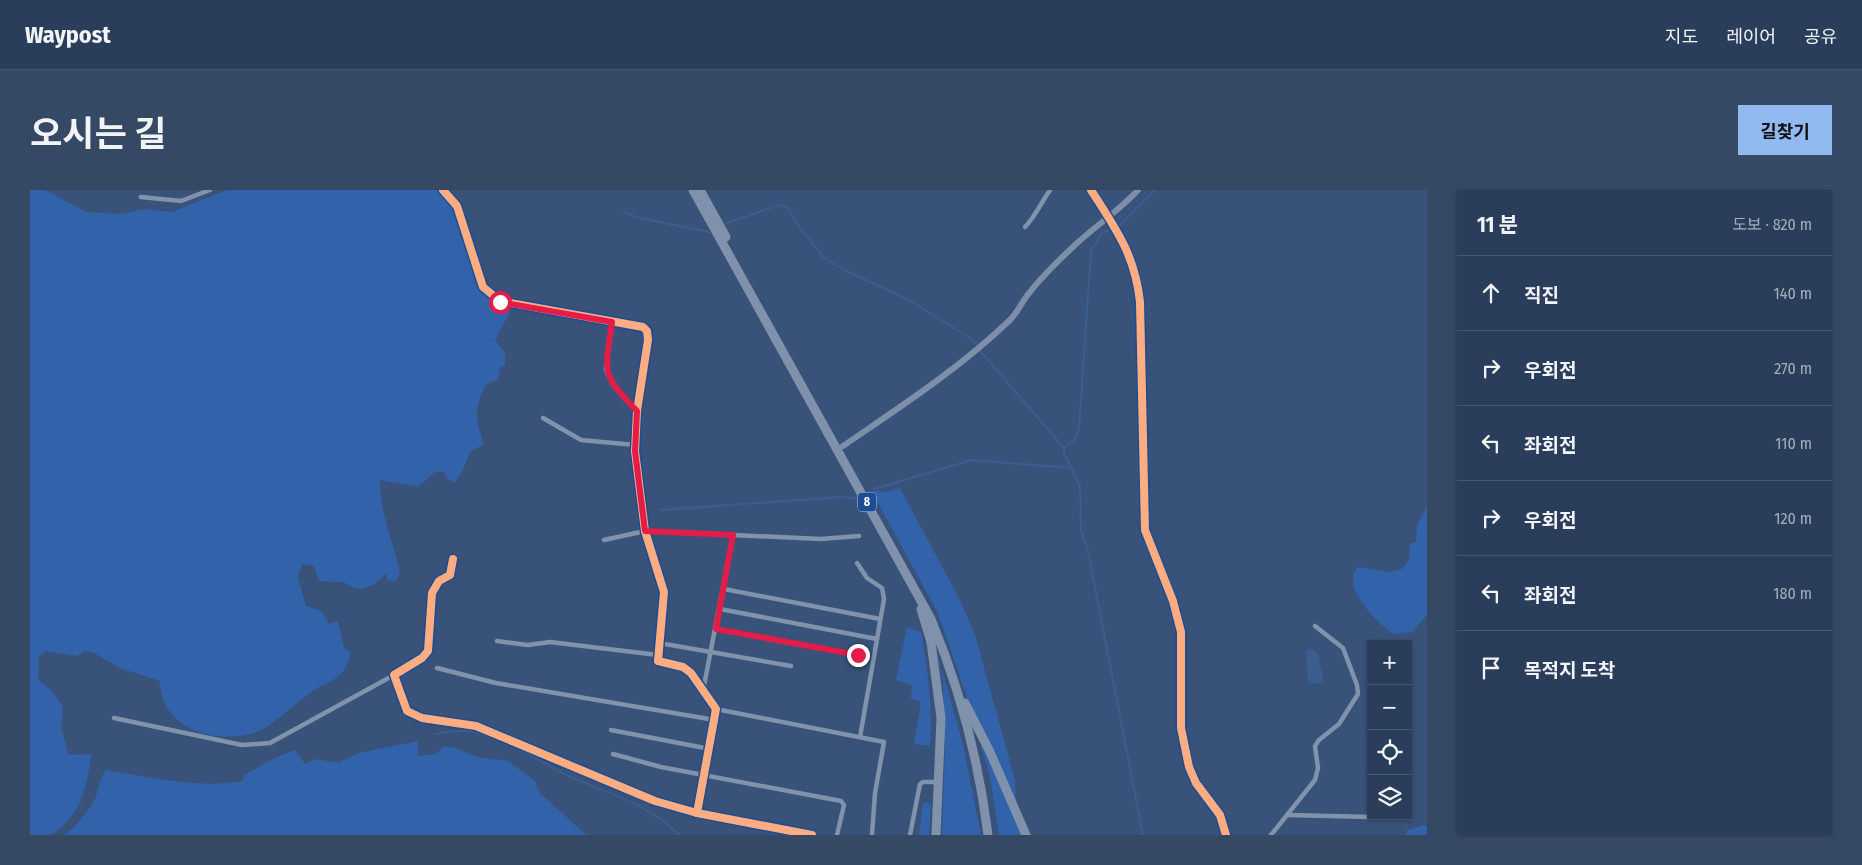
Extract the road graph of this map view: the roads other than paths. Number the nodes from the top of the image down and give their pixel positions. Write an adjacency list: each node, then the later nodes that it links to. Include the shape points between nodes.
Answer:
1 (210, 190): 8 (street, via 181,201)
2 (443, 190): 11 (street, via 457,206 483,287 500,302)
3 (693, 190): 23 (highway, 8)
4 (700, 190): 15 (highway, 8)
5 (1050, 190): 10 (street)
6 (1092, 190): 9 (street)
7 (1138, 190): 9 (street)
8 (141, 198)
9 (1108, 216): 15 (street, via 1045,275 999,330 926,389); 60 (street, via 1131,257 1138,279 1145,530 1181,632 1184,751 1196,782 1220,816)
10 (1025, 228)
11 (612, 322): 12 (street, via 606,369 614,387); 12 (street, via 647,330)
12 (637, 411): 14 (street)
13 (543, 418): 14 (street, via 580,440)
14 (635, 445): 16 (street)
15 (843, 446): 38 (highway, 8, via 935,615)
16 (645, 531): 17 (street); 19 (street); 30 (street, via 664,592)
17 (733, 535): 18 (street, via 821,539); 22 (street)
18 (859, 536)
19 (604, 540)
20 (454, 559): 36 (street, via 450,575 439,581 432,593 428,650 422,658)
21 (857, 563): 25 (street, via 867,578 882,588 884,599)
22 (724, 589): 24 (street); 25 (street)
23 (916, 589): 47 (highway, via 937,677 941,718); 57 (highway, 8, via 941,644 967,727)
24 (720, 609): 27 (street); 28 (street)
25 (880, 619): 28 (street)
26 (1315, 626): 49 (street, via 1343,648 1358,694 1339,724 1319,740 1315,753 1318,774)
27 (716, 629): 31 (street); 33 (street)
28 (877, 639): 43 (street)
29 (497, 641): 32 (street, via 528,645 550,642)
30 (659, 643): 31 (street); 32 (street)
31 (712, 652): 34 (street); 37 (street)
32 (658, 655): 37 (street, via 658,661 683,667 691,673)
33 (858, 655)
34 (791, 666)
35 (437, 668): 41 (street, via 496,683)
36 (394, 675): 40 (street, via 270,743 242,744); 48 (street, via 402,702 413,715 476,726 655,800)
37 (703, 691): 39 (street)
38 (965, 703): 58 (highway, 8, via 983,771); 59 (highway)
39 (716, 709): 41 (street); 43 (street)
40 (114, 718)
41 (715, 720): 44 (street)
42 (611, 730): 44 (street)
43 (860, 737): 54 (street, via 884,742)
44 (710, 749): 46 (street)
45 (613, 754): 46 (street)
46 (704, 775): 48 (street); 53 (street, via 841,801 844,805)
47 (938, 782): 55 (street, via 920,784); 56 (highway)
48 (698, 813): 51 (street)
49 (1288, 815): 50 (street); 61 (street)
50 (1367, 818)
51 (798, 834): 52 (street)
52 (812, 835)
53 (837, 835)
54 (872, 835)
55 (910, 835)
56 (936, 835)
57 (988, 835)
58 (994, 835)
59 (1026, 835)
60 (1226, 835)
61 (1271, 835)

